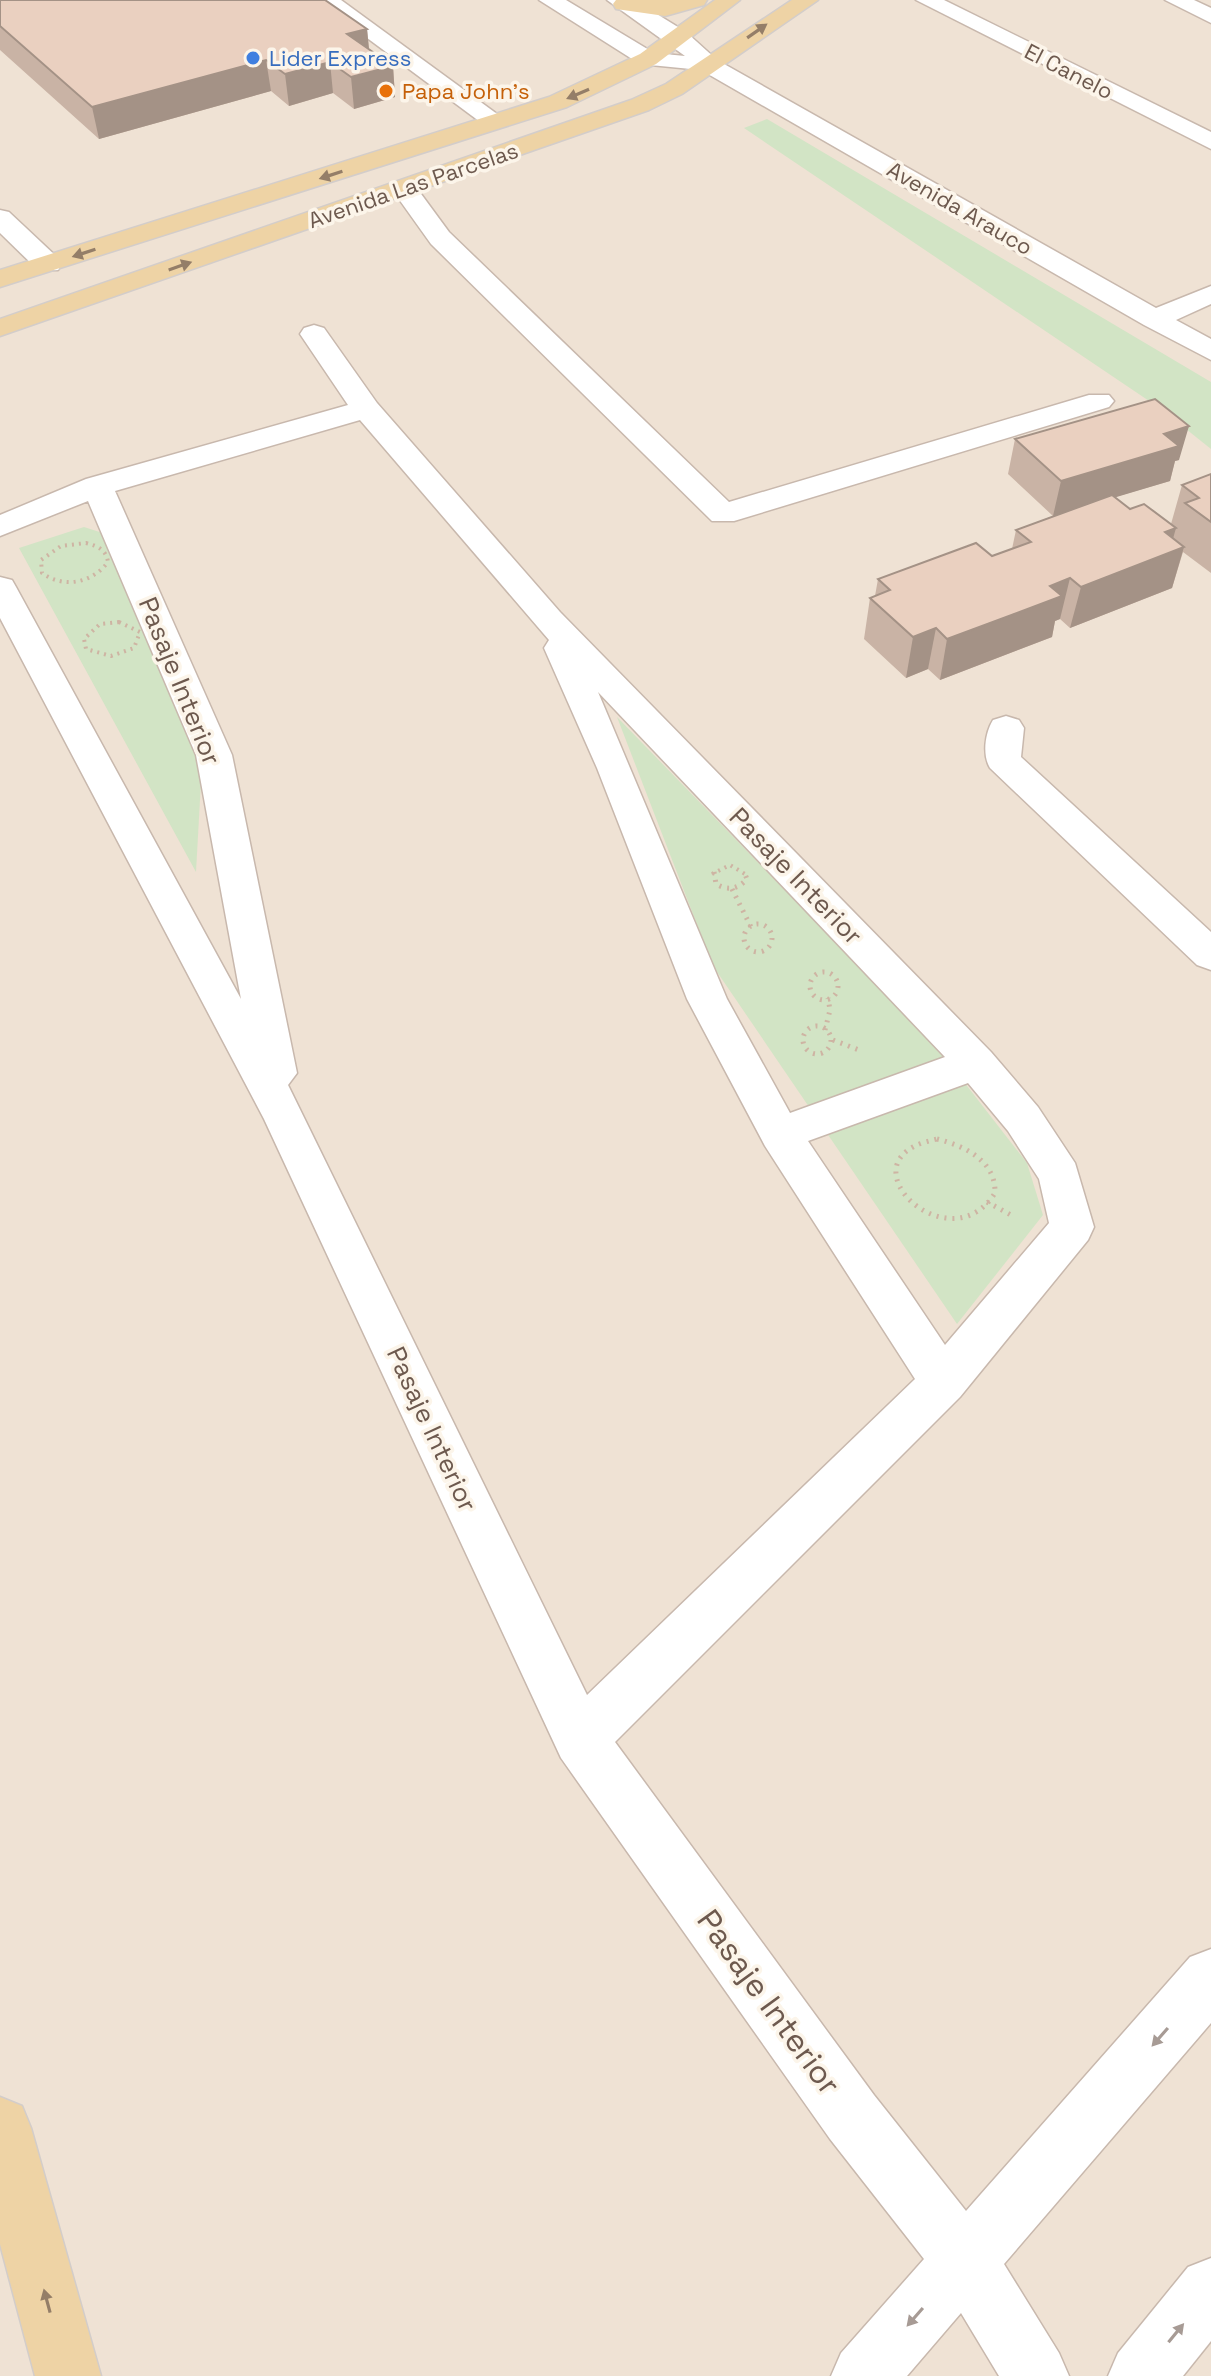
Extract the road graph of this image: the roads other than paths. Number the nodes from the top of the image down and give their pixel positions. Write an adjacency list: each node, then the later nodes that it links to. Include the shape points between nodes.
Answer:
1 (327, 0): 13 (street)
2 (550, 0): 11 (street, Avenida Arauco)
3 (696, 0): 8 (main road, via 665,9)
4 (729, 0): 10 (main road, Avenida Las Parcelas)
5 (807, 0): 12 (main road, Avenida Las Parcelas, one-way to 5)
6 (927, 0): 14 (street, El Canelo)
7 (1176, 0): 9 (street)
8 (621, 2): 10 (street, Avenida Arauco)
9 (1211, 16)
10 (678, 37): 11 (main road, Avenida Las Parcelas); 12 (street, Avenida Arauco)
11 (648, 59): 12 (street, Avenida Arauco); 13 (main road, Avenida Las Parcelas, one-way to 13, via 586,91)
12 (709, 65): 15 (main road, Avenida Las Parcelas, via 640,105); 20 (street, Avenida Arauco)
13 (496, 122): 17 (main road, Avenida Las Parcelas, one-way to 17)
14 (1211, 142)
15 (404, 188): 21 (main road, Avenida Las Parcelas, one-way to 15); 24 (street, via 440,238 723,514)
16 (0, 218): 17 (street)
17 (48, 264): 18 (main road, Avenida Las Parcelas)
18 (0, 279)
19 (1211, 294): 20 (street)
20 (1154, 319): 23 (street, Avenida Arauco)
21 (0, 328)
22 (314, 334): 25 (street, Pasaje Interior)
23 (1211, 351)
24 (1099, 401)
25 (366, 409): 26 (street); 29 (street, Pasaje Interior)
26 (97, 486): 27 (street); 33 (street, Pasaje Interior, via 214,755)
27 (0, 526)
28 (0, 587): 33 (street, Pasaje Interior)
29 (548, 619): 32 (street, Pasaje Interior); 34 (street, Pasaje Interior, via 615,768 707,999)
30 (1006, 728): 31 (street, via 1003,760)
31 (1211, 955)
32 (976, 1063): 34 (street); 35 (street, Pasaje Interior, via 1060,1175 1072,1227)
33 (285, 1119): 36 (street, Pasaje Interior)
34 (780, 1134): 35 (street, Pasaje Interior)
35 (943, 1382): 36 (street, Pasaje Interior)
36 (580, 1739): 39 (street, Pasaje Interior, via 852,2117)
37 (1211, 1978): 39 (street, one-way to 39)
38 (0, 2128): 41 (main road, one-way to 38)
39 (965, 2260): 42 (street, one-way to 42); 43 (street, Pasaje Interior)
40 (1211, 2290): 44 (street, one-way to 40)
41 (68, 2376)
42 (864, 2376)
43 (1036, 2376)
44 (1141, 2376)

